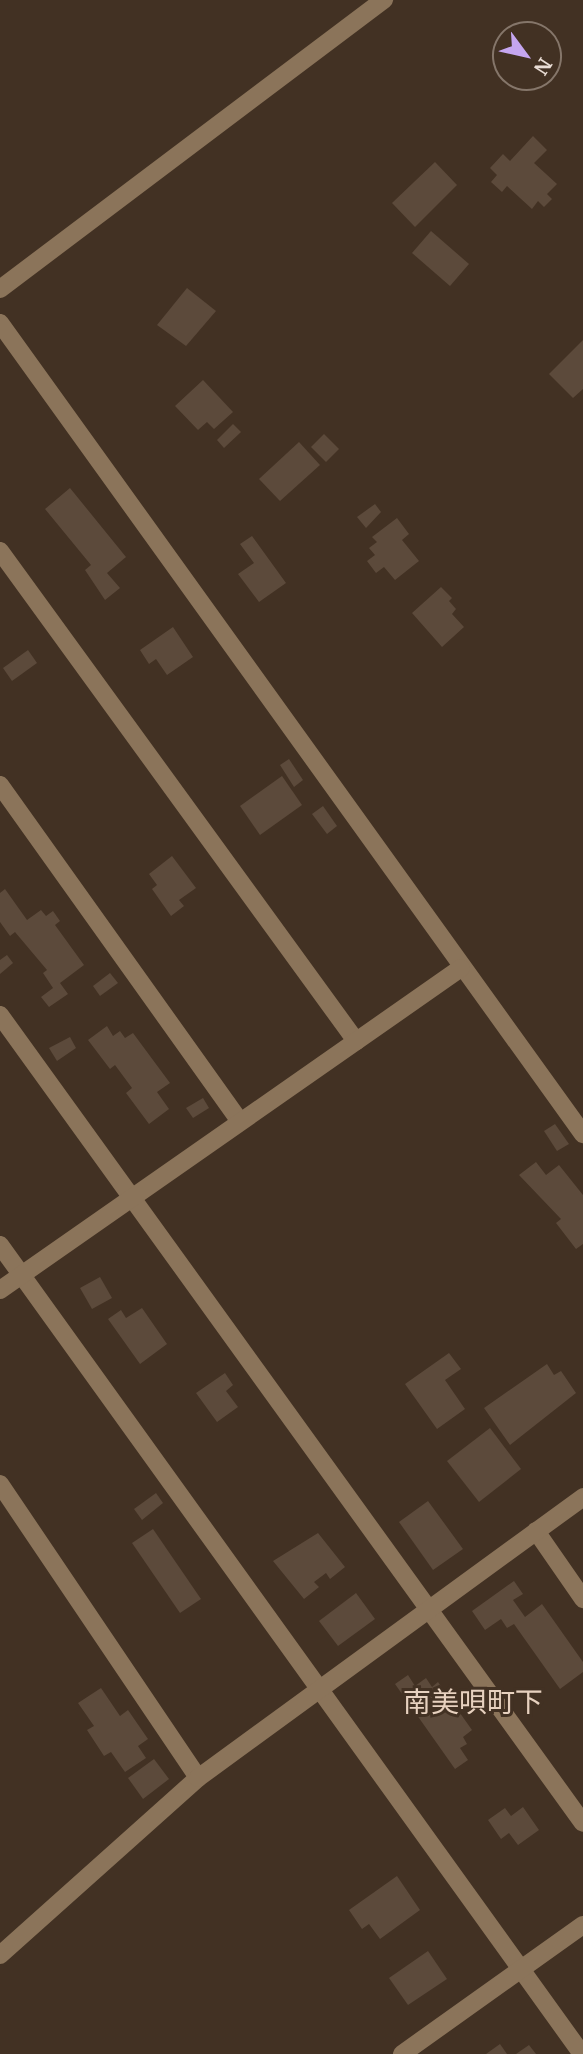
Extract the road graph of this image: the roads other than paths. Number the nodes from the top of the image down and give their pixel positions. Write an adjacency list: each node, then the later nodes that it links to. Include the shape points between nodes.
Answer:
1 (384, 0): 2 (street)
2 (0, 289)
3 (0, 323): 6 (street)
4 (0, 551): 8 (street)
5 (0, 785): 9 (street)
6 (461, 968): 8 (street); 10 (street)
7 (0, 1015): 11 (street)
8 (355, 1041): 9 (street)
9 (240, 1121): 11 (street)
10 (583, 1133)
11 (132, 1197): 13 (street); 19 (street)
12 (0, 1245): 13 (street)
13 (21, 1275): 14 (street); 20 (street)
14 (0, 1290)
15 (0, 1484): 21 (street)
16 (583, 1497): 17 (street)
17 (536, 1531): 18 (street); 19 (street)
18 (583, 1599)
19 (428, 1610): 20 (street); 22 (street)
20 (316, 1689): 21 (street); 25 (street)
21 (198, 1778): 24 (street)
22 (583, 1823)
23 (583, 1925): 25 (street)
24 (0, 1955)
25 (521, 1969): 26 (street); 27 (street)
26 (402, 2054)
27 (582, 2054)

